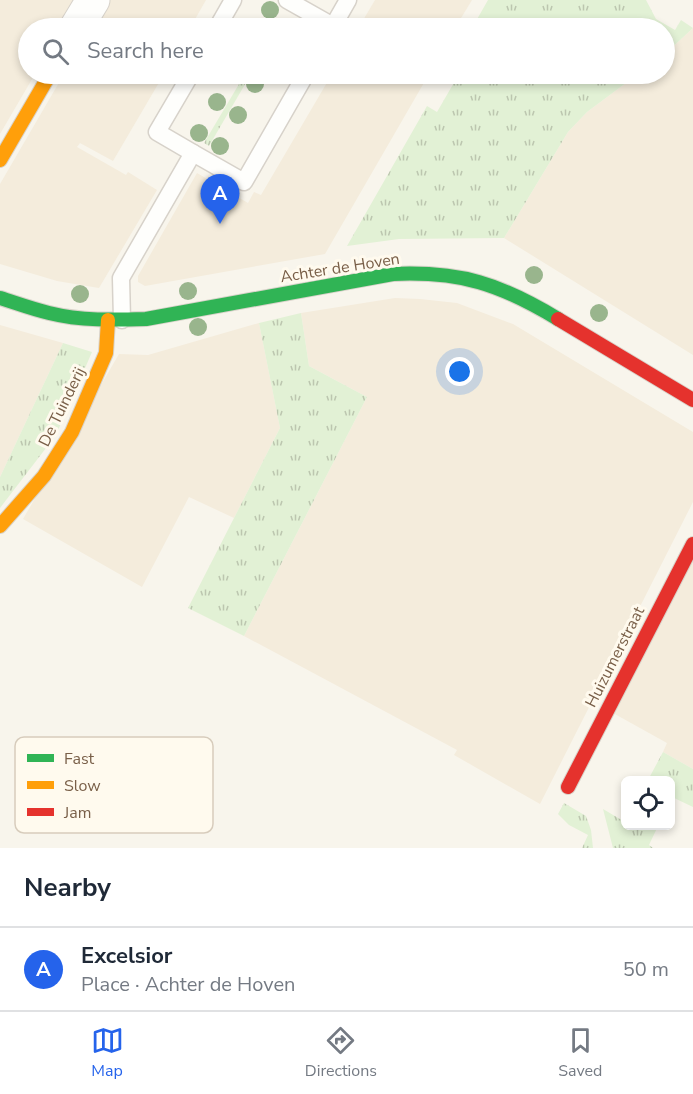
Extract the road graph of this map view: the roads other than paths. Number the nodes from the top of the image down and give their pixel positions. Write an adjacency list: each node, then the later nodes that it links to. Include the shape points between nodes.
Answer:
1 (93, 0): 5 (street)
2 (233, 0): 6 (lane)
3 (287, 0): 7 (lane)
4 (348, 0): 8 (lane)
5 (82, 18)
6 (223, 18)
7 (318, 18)
8 (338, 18)
9 (44, 84): 13 (street)
10 (185, 84): 12 (lane, via 157,132)
11 (300, 84): 12 (lane, via 244,182)
12 (193, 153): 15 (lane, via 121,278)
13 (0, 160)
14 (0, 298): 15 (street, Achter de Hoven, via 50,313)
15 (115, 320): 16 (street, Achter de Hoven, via 166,316 393,274 469,278 529,301); 17 (street, De Tuinderij, via 106,353 72,432 44,476)
16 (693, 400)
17 (0, 526)
18 (693, 544): 19 (street, Huizumerstraat)
19 (568, 787)

